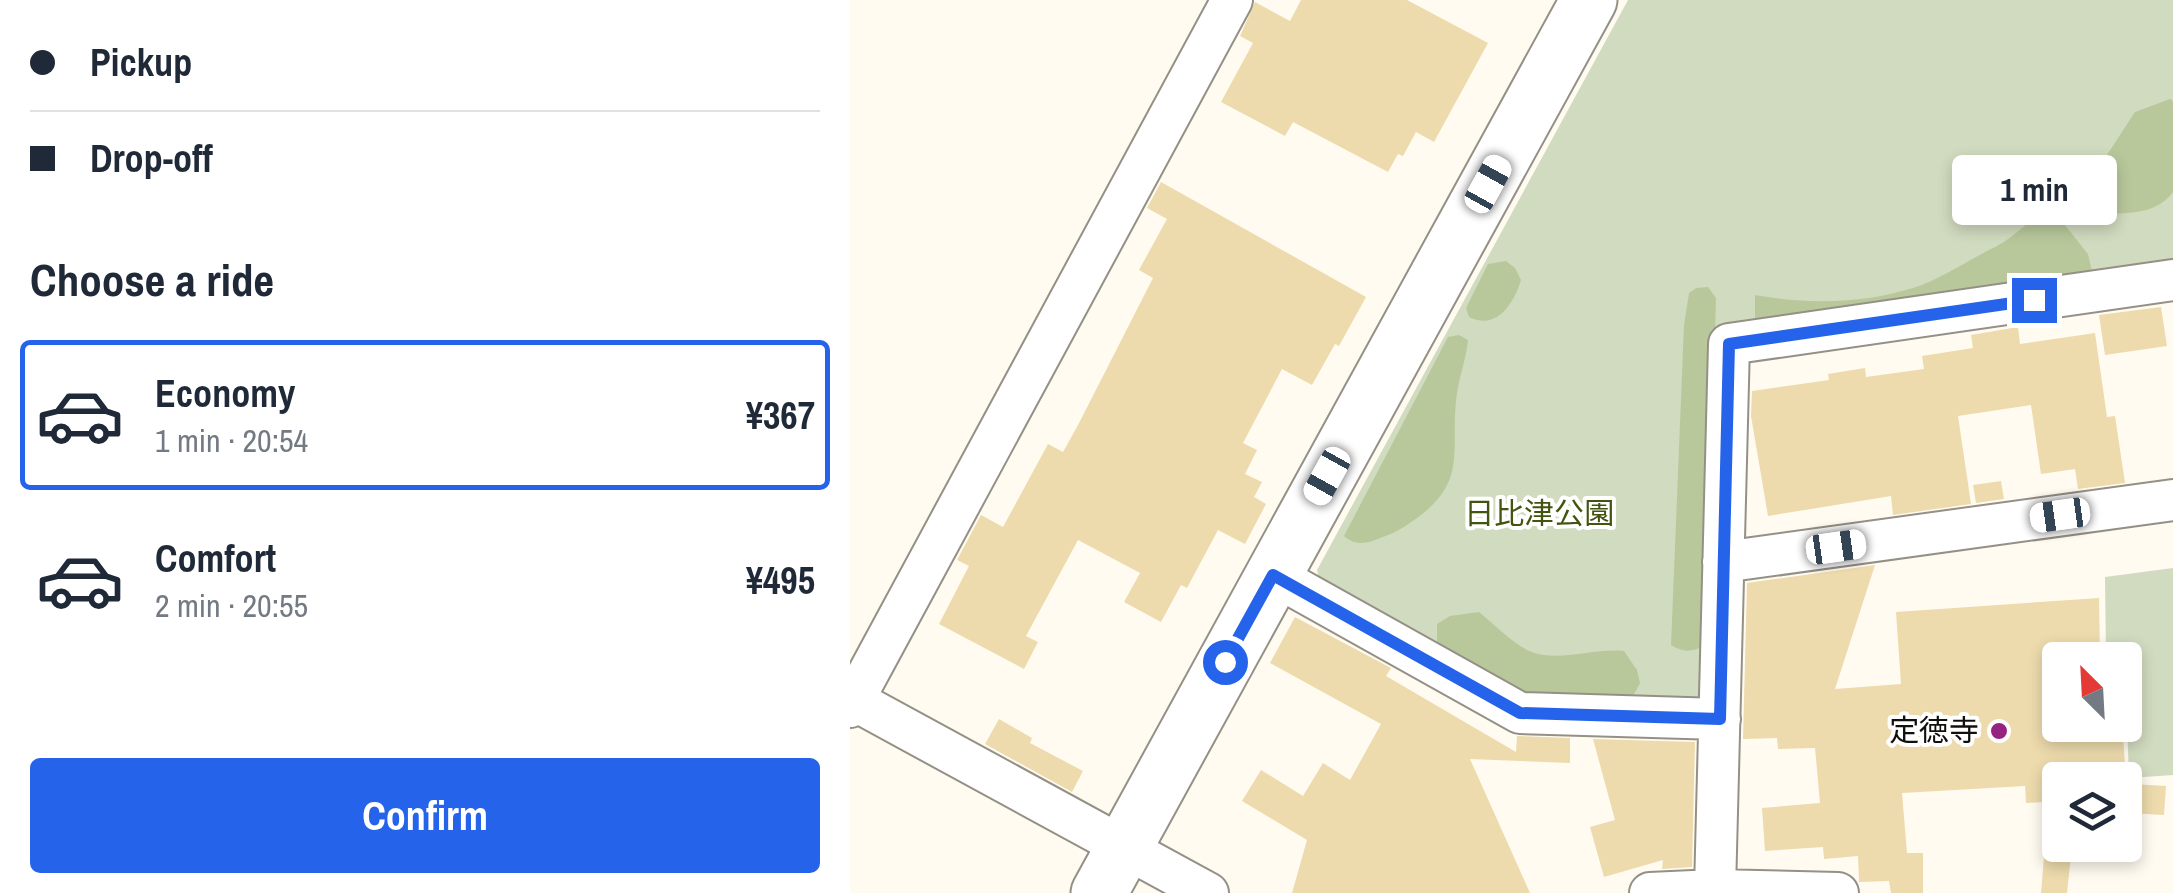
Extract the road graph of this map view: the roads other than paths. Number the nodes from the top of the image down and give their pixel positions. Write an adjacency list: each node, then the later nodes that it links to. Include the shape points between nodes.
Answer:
1 (1232, 0): 7 (street)
2 (1589, 0): 6 (street)
3 (2173, 280): 5 (street, via 1729,344)
4 (2173, 500): 5 (street)
5 (1724, 562): 8 (street)
6 (1273, 575): 8 (street, via 1520,713); 9 (street)
7 (851, 702): 9 (street)
8 (1720, 719): 10 (street)
9 (1124, 846): 11 (street); 12 (street)
10 (1715, 890): 13 (street); 14 (street)
11 (1099, 893)
12 (1208, 893)
13 (1650, 893)
14 (1838, 893)

